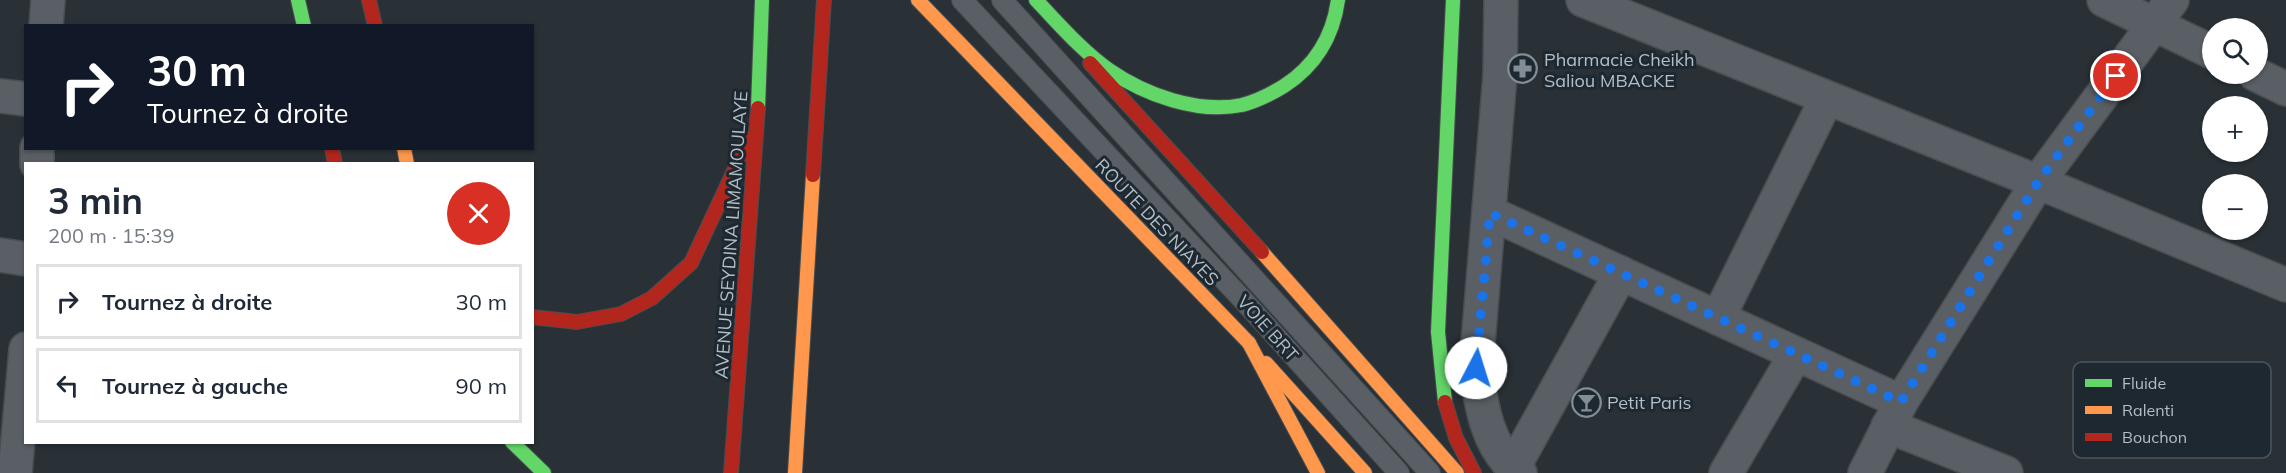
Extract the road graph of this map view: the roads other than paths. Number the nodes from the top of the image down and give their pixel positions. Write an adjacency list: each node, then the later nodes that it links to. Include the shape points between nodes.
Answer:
1 (48, 0): 16 (street)
2 (298, 0): 17 (main road)
3 (369, 0): 18 (main road)
4 (762, 0): 25 (main road, AVENUE SEYDINA LIMAMOULAYE)
5 (824, 0): 44 (main road)
6 (962, 0): 47 (lane, VOIE BRT)
7 (1002, 0): 48 (lane, VOIE BRT)
8 (1035, 0): 9 (main road, via 1095,60 1135,85 1167,98 1234,106 1266,97 1299,76 1324,45 1337,14); 49 (main road)
9 (1338, 0)
10 (1453, 0): 50 (main road, via 1438,332 1440,383 1449,423)
11 (1501, 0): 27 (street)
12 (1583, 0): 23 (street)
13 (2104, 0): 15 (street)
14 (922, 4): 34 (main road, ROUTE DES NIAYES)
15 (2163, 12): 19 (street); 26 (street)
16 (46, 24)
17 (304, 24)
18 (375, 24)
19 (2202, 44)
20 (2268, 80): 21 (street)
21 (2286, 89)
22 (0, 96): 24 (street)
23 (1827, 98): 26 (street); 33 (street)
24 (24, 99)
25 (758, 118): 32 (main road, via 691,263 652,298 621,314 577,322); 43 (main road, AVENUE SEYDINA LIMAMOULAYE)
26 (2038, 182): 31 (street); 37 (street)
27 (1490, 213): 30 (street); 40 (street, via 1476,368 1482,408 1493,441)
28 (0, 255): 29 (street)
29 (24, 259)
30 (1621, 273): 33 (street); 40 (street)
31 (2286, 285)
32 (534, 317)
33 (1718, 318): 35 (street)
34 (1249, 343): 45 (main road); 46 (main road, ROUTE DES NIAYES)
35 (1796, 354): 37 (street); 51 (street)
36 (24, 358): 38 (street)
37 (1894, 414): 52 (street); 53 (street)
38 (10, 418): 41 (street)
39 (514, 444): 42 (main road)
40 (1516, 471)
41 (15, 473)
42 (544, 473)
43 (731, 473)
44 (795, 473)
45 (1318, 473)
46 (1365, 473)
47 (1400, 473)
48 (1430, 473)
49 (1457, 473)
50 (1474, 473)
51 (1726, 473)
52 (1865, 473)
53 (2006, 473)

